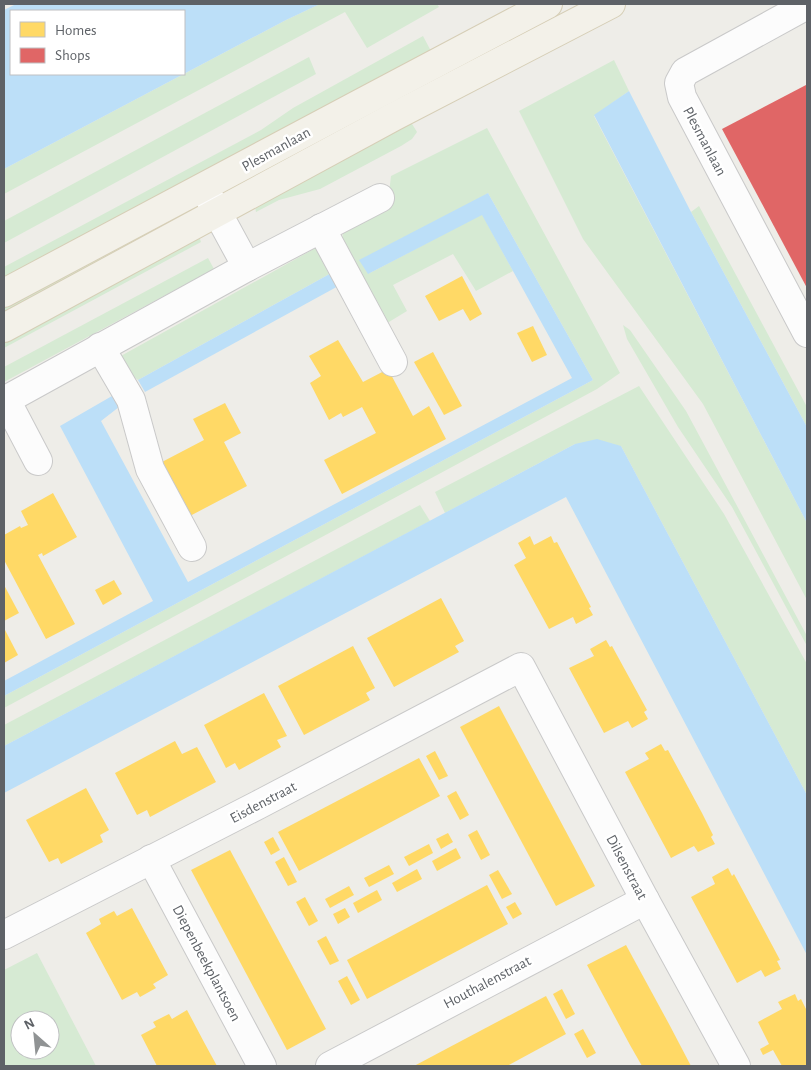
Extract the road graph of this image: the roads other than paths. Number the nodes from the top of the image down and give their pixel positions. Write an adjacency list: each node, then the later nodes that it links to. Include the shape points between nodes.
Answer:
1 (548, 4): 4 (main road, Plesmanlaan)
2 (611, 4): 6 (main road, Plesmanlaan)
3 (807, 5): 11 (street, Plesmanlaan, via 685,72 679,83 682,97)
4 (204, 188): 6 (street); 9 (main road, Plesmanlaan)
5 (380, 198): 7 (street)
6 (217, 213): 8 (street); 10 (main road, Plesmanlaan)
7 (321, 228): 8 (street); 13 (street)
8 (247, 267): 12 (street)
9 (4, 294)
10 (4, 328)
11 (807, 333)
12 (100, 347): 14 (street); 16 (street, via 131,400 150,469)
13 (393, 362)
14 (5, 401): 15 (street)
15 (38, 461)
16 (192, 547)
17 (521, 667): 18 (street, Eisdenstraat); 19 (street, Dilsenstraat)
18 (151, 859): 20 (street, Eisdenstraat); 21 (street, Diepenbeekplantsoen)
19 (644, 900): 22 (street, Houthalenstraat); 23 (street, Dilsenstraat)
20 (4, 935)
21 (262, 1066)
22 (330, 1066)
23 (736, 1066)

